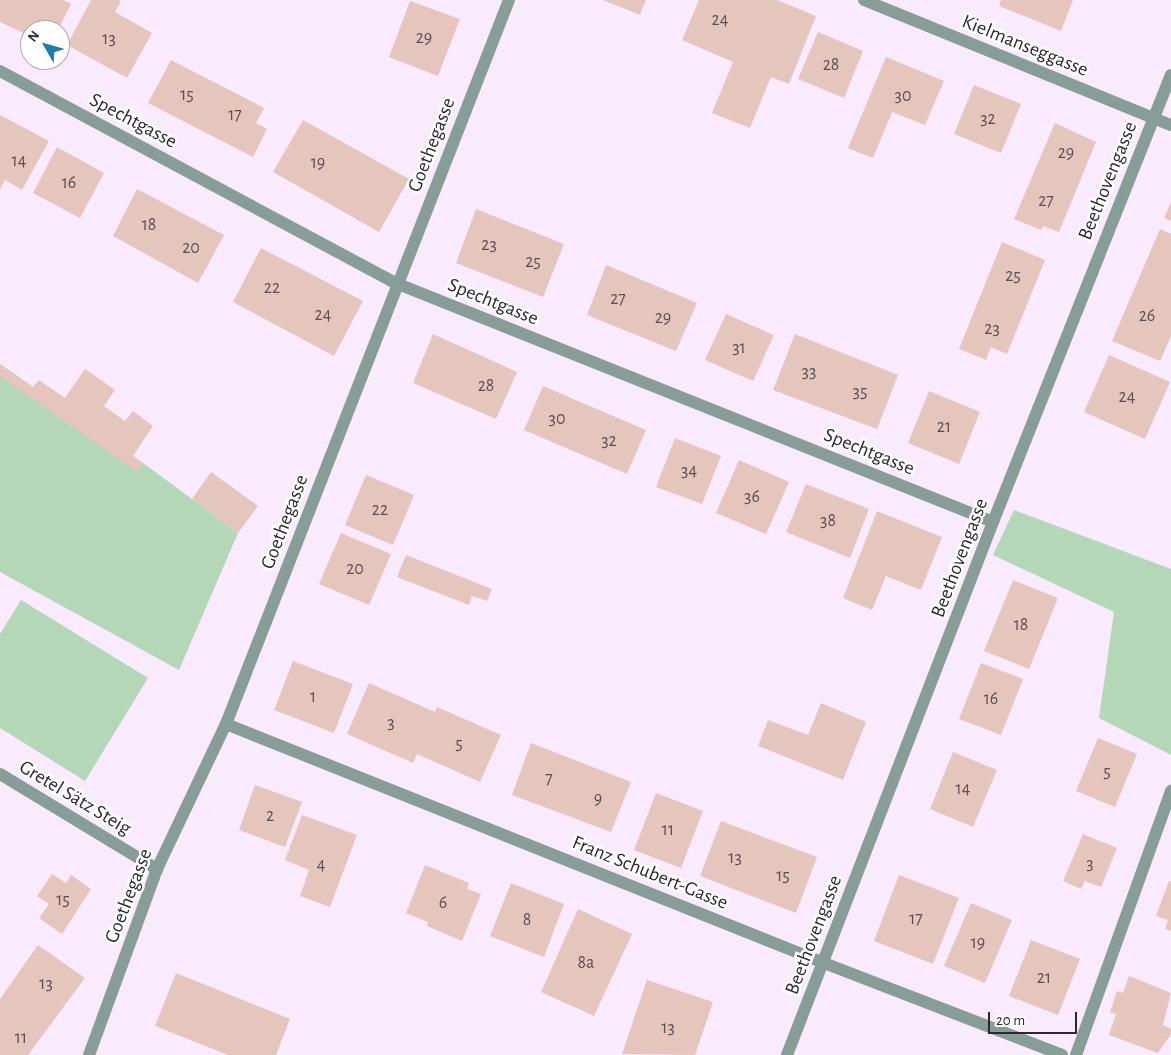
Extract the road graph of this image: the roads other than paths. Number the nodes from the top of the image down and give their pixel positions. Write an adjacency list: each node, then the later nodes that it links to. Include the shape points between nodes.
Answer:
1 (509, 0): 7 (street, Goethegasse)
2 (864, 0): 5 (street, Kielmanseggasse)
3 (0, 72): 7 (street, Spechtgasse)
4 (1171, 75): 5 (street, Beethovengasse)
5 (1153, 118): 6 (street, Kielmanseggasse); 8 (street, Beethovengasse)
6 (1171, 125)
7 (398, 284): 8 (street, Spechtgasse); 9 (street, Goethegasse)
8 (993, 522): 13 (street, Beethovengasse)
9 (226, 724): 12 (street, Goethegasse); 13 (street, Franz Schubert-Gasse)
10 (0, 774): 12 (street, Gretel Sätz Steig)
11 (1171, 791): 17 (street)
12 (157, 869): 14 (street, Goethegasse)
13 (824, 963): 15 (street, Beethovengasse); 16 (street, Franz Schubert-Gasse)
14 (89, 1055)
15 (787, 1055)
16 (1062, 1055)
17 (1076, 1055)

